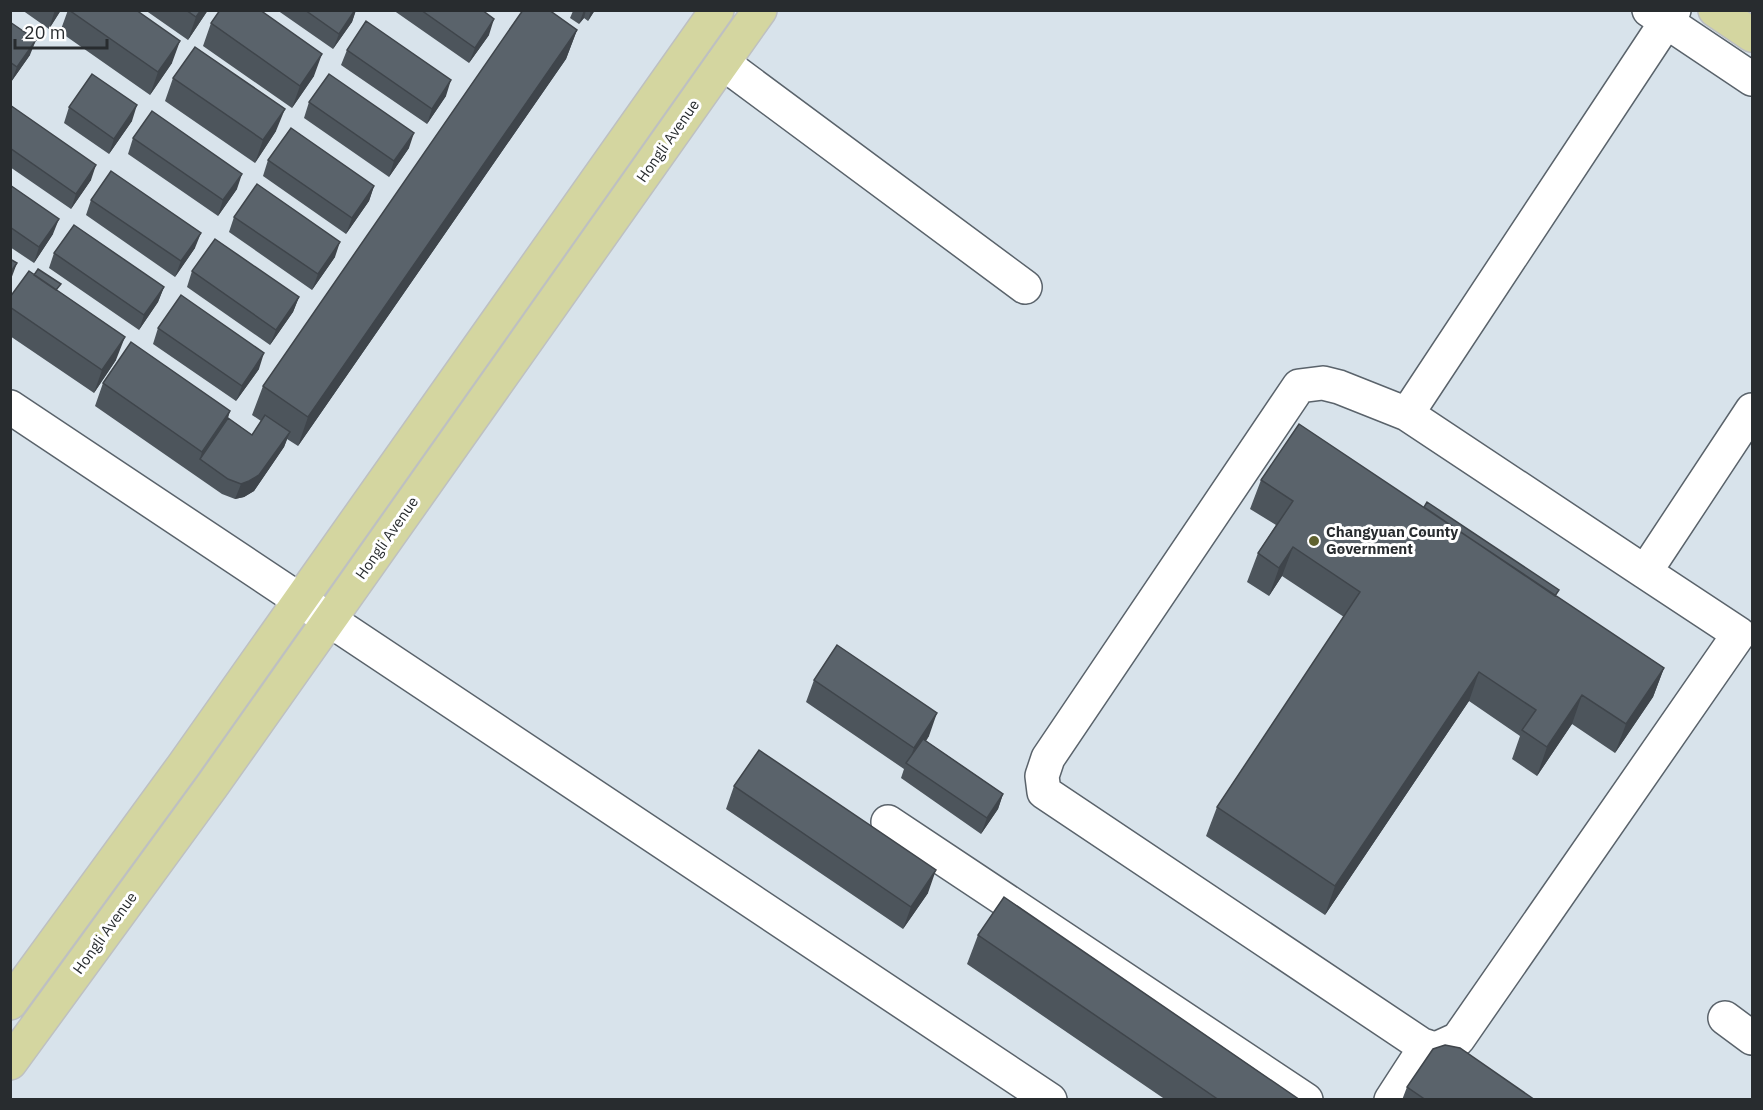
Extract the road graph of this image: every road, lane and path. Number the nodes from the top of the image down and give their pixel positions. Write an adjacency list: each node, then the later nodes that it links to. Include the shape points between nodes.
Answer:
1 (717, 10): 13 (main road)
2 (760, 10): 6 (main road, Hongli Avenue)
3 (1716, 10): 5 (main road)
4 (1663, 14): 7 (street); 11 (street)
5 (1752, 35)
6 (723, 63): 8 (street); 14 (main road, Hongli Avenue)
7 (1752, 79)
8 (1025, 287)
9 (10, 407): 13 (street)
10 (1752, 410): 12 (street)
11 (1407, 414): 12 (street); 19 (street, via 1339,387 1323,383 1299,386 1048,758 1042,776 1044,792)
12 (1645, 572): 19 (street, via 1739,634 1458,1039 1436,1049)
13 (300, 600): 14 (street); 16 (main road)
14 (330, 620): 20 (main road, Hongli Avenue); 21 (street)
15 (888, 822): 22 (street)
16 (10, 1003)
17 (1725, 1018): 18 (street)
18 (1752, 1038)
19 (1426, 1046): 23 (street)
20 (10, 1063)
21 (1050, 1100)
22 (1306, 1100)
23 (1391, 1100)

